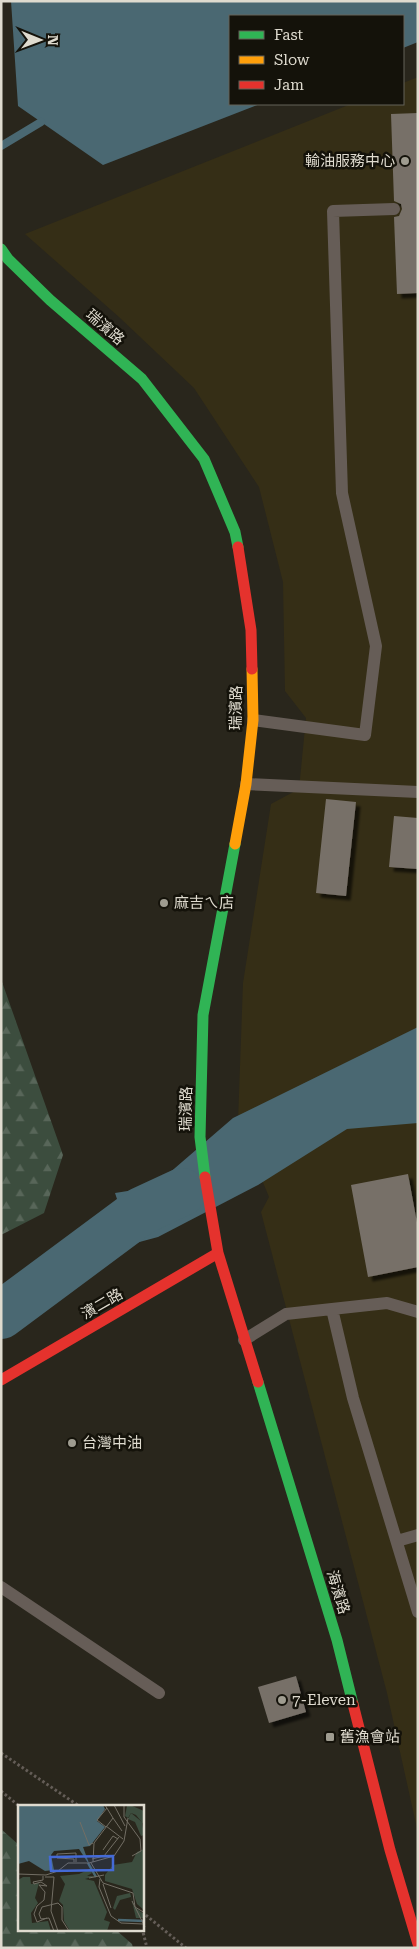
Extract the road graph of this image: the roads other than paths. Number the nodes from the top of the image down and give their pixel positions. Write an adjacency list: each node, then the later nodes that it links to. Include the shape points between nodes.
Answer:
1 (394, 209): 3 (lane, via 333,211 342,493 376,646 365,735)
2 (1, 249): 3 (main road, 瑞濱路, via 50,300 142,379 204,459 235,532 251,630)
3 (253, 720): 4 (main road, 瑞濱路)
4 (246, 784): 5 (lane); 6 (main road, 瑞濱路, via 203,1015 200,1137)
5 (418, 792)
6 (218, 1253): 9 (main road, 海濱路); 10 (main road, 濱二路)
7 (332, 1309): 8 (lane, via 387,1303); 9 (lane, via 286,1314); 12 (lane, via 353,1398)
8 (418, 1312)
9 (244, 1340): 16 (main road, 海濱路, via 337,1640 390,1850)
10 (1, 1380)
11 (418, 1536): 12 (lane)
12 (396, 1542): 14 (lane)
13 (1, 1587): 15 (lane)
14 (418, 1612)
15 (158, 1693)
16 (418, 1944)

